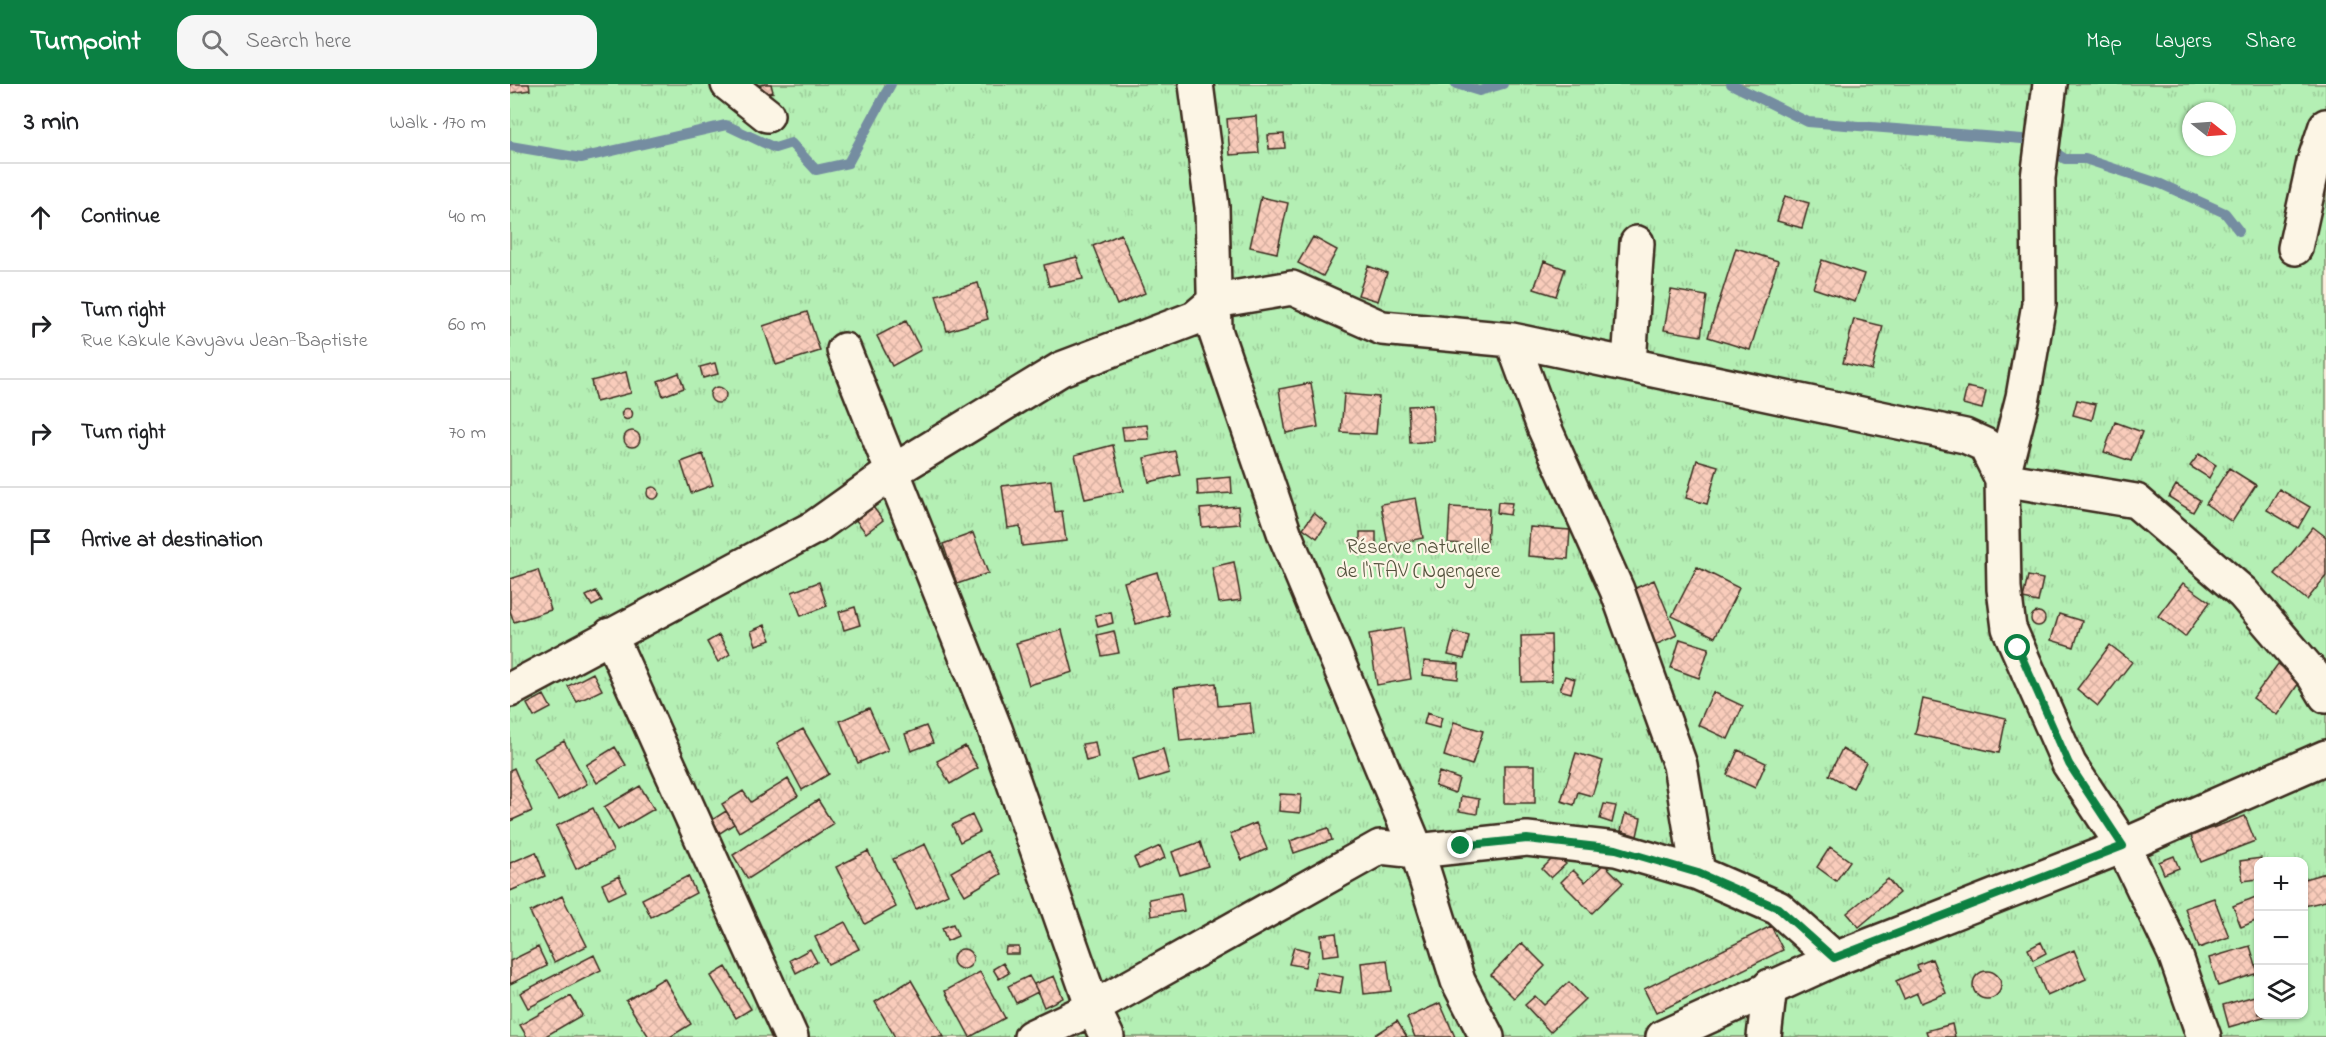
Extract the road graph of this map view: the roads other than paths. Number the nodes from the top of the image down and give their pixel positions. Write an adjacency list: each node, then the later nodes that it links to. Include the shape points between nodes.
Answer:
1 (728, 84): 4 (street)
2 (1196, 84): 8 (street, via 1212,207)
3 (2050, 84): 13 (street, via 2038,178 2038,304 2023,397)
4 (767, 115)
5 (2326, 126): 7 (street)
6 (1637, 243): 11 (street)
7 (2295, 248)
8 (1215, 301): 9 (street, via 1292,288 1382,328); 12 (street, via 1195,318 1060,369); 19 (street, via 1215,330 1285,535)
9 (1512, 340): 11 (street); 20 (street, via 1544,428 1617,590 1680,765)
10 (844, 350): 12 (street)
11 (1629, 364): 13 (street, via 1965,436 1985,445)
12 (891, 472): 14 (street, via 815,527); 23 (street, via 995,729)
13 (2002, 479): 16 (street, via 2136,501 2243,592 2314,676); 18 (street, via 2004,589 2009,628 2069,764)
14 (610, 635): 15 (street); 24 (street)
15 (510, 690)
16 (2326, 696)
17 (2326, 757): 18 (street)
18 (2123, 846): 21 (street); 29 (street, via 2175,954)
19 (1417, 851): 20 (street, via 1527,839 1616,849); 23 (street, via 1380,848); 26 (street, via 1458,981)
20 (1698, 873): 21 (street, via 1778,908)
21 (1834, 958): 22 (street)
22 (1770, 986): 27 (street); 28 (street)
23 (1100, 1022): 25 (street)
24 (791, 1037)
25 (1031, 1037)
26 (1487, 1037)
27 (1663, 1037)
28 (1764, 1037)
29 (2204, 1037)

